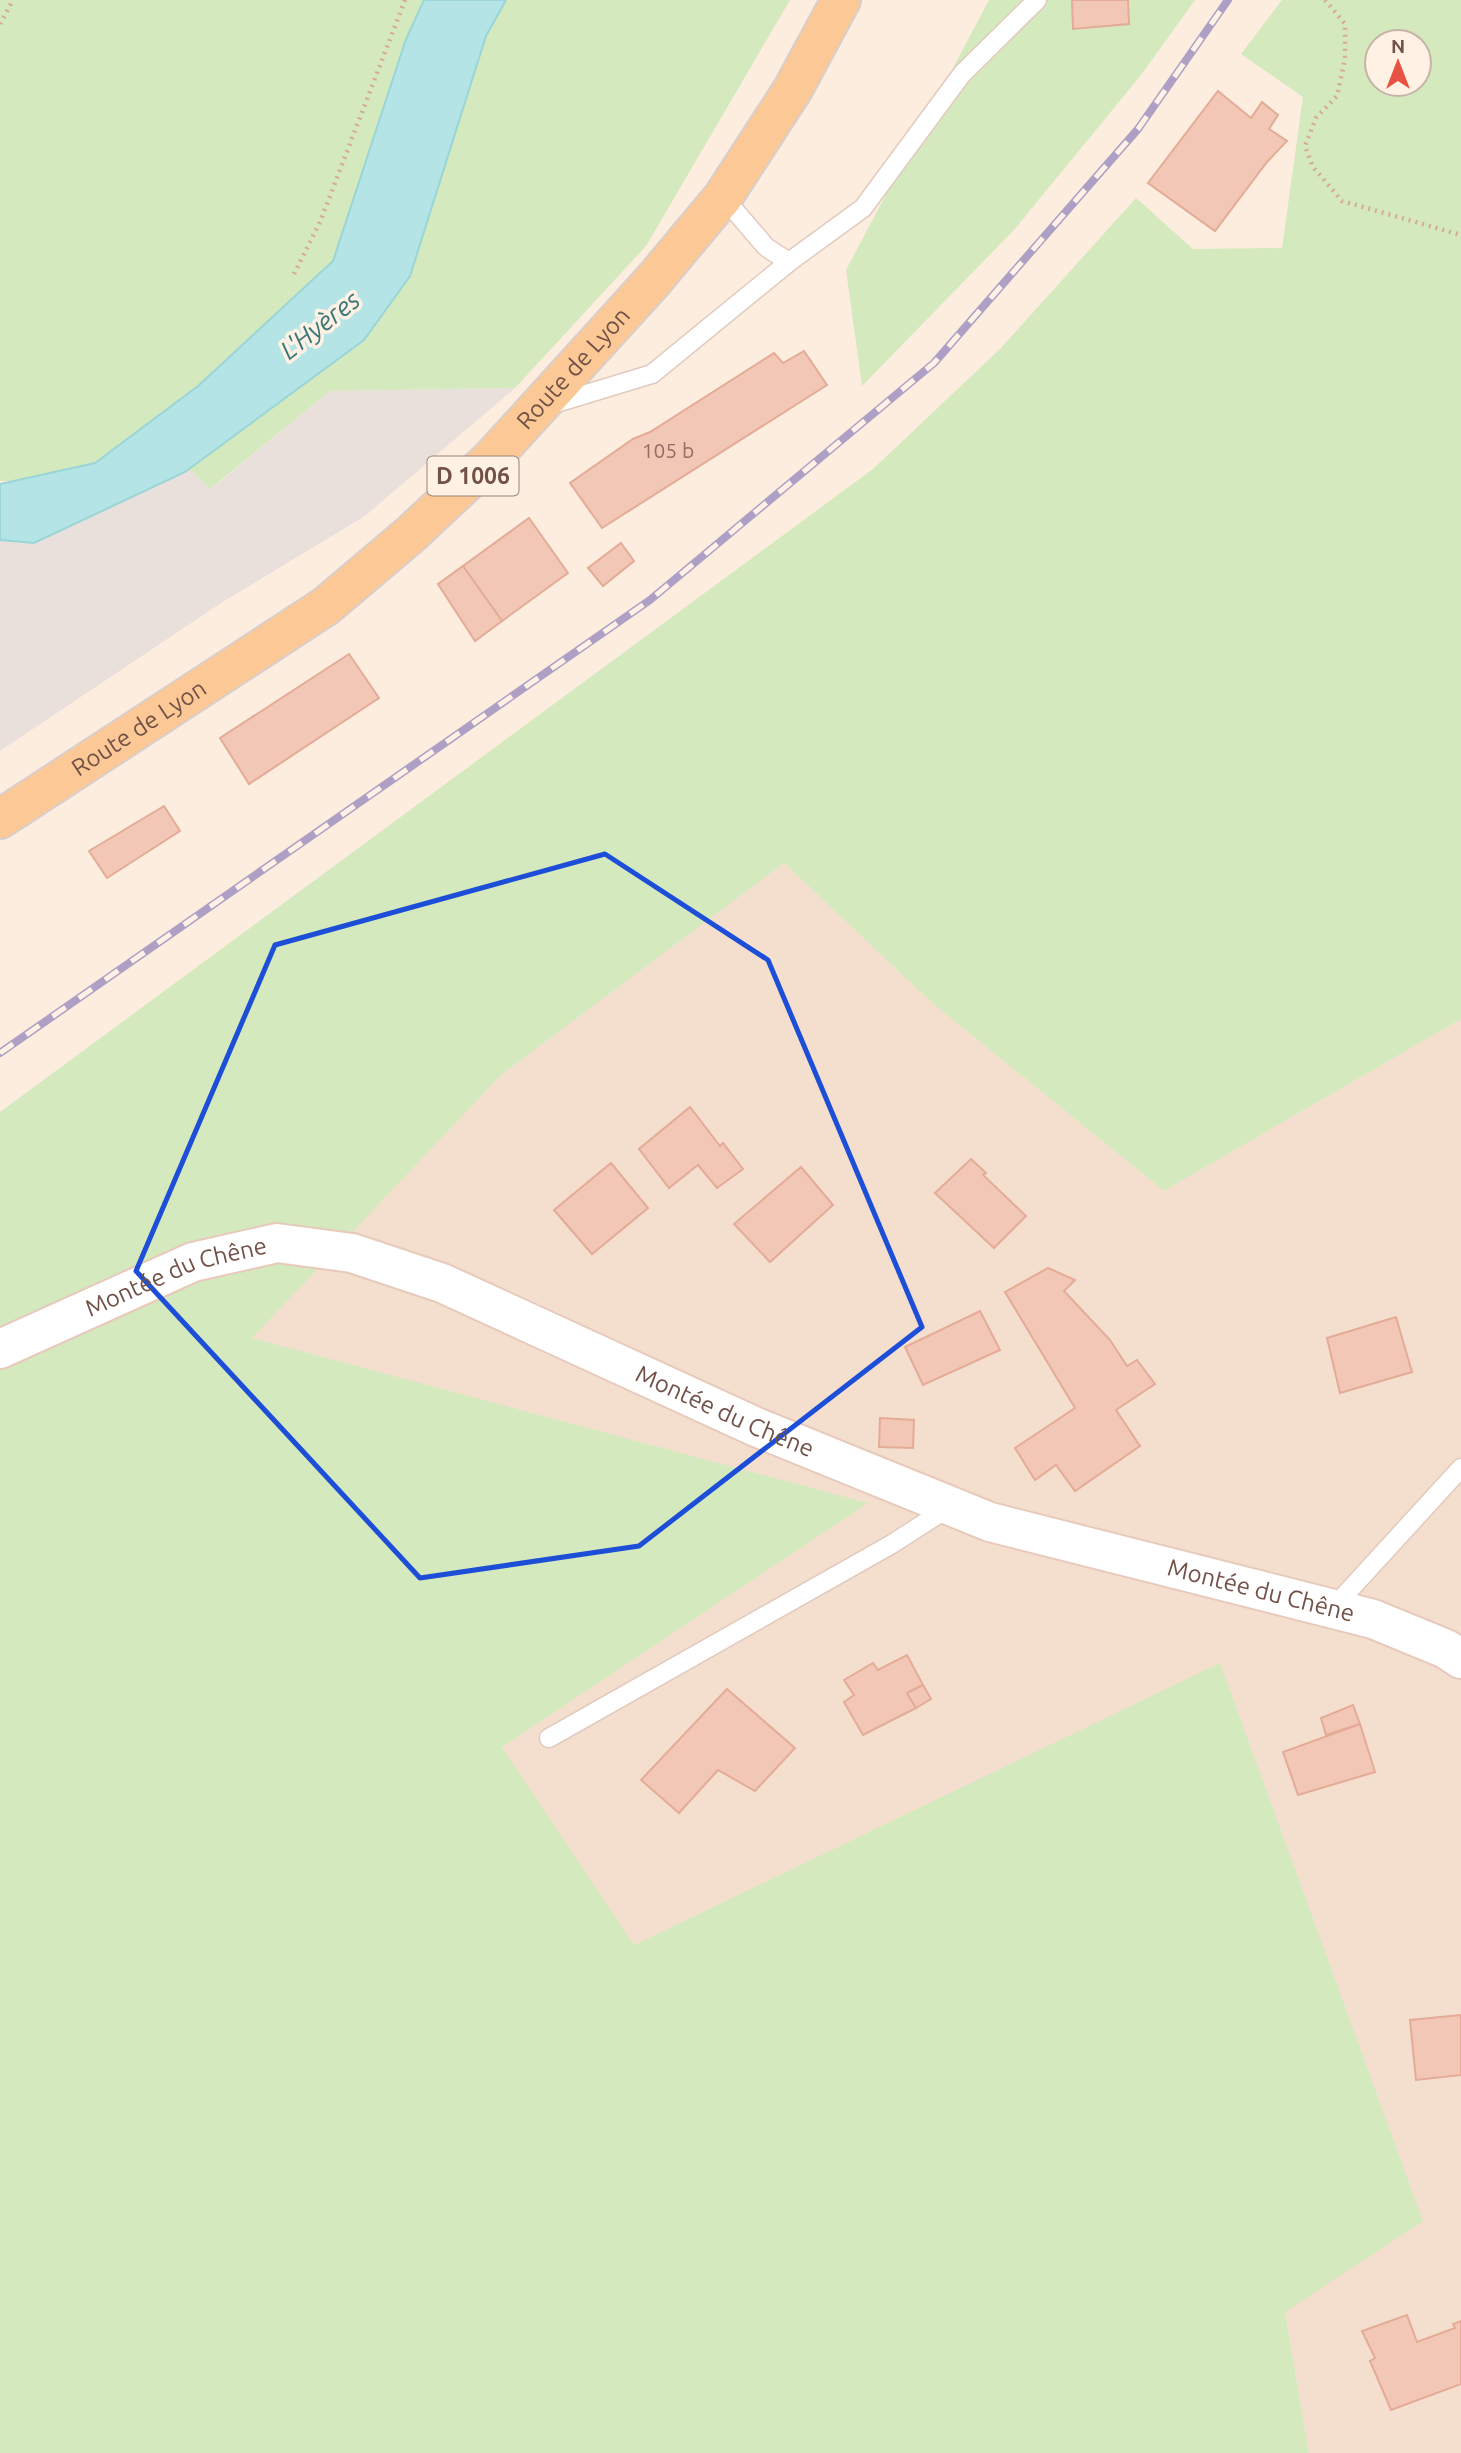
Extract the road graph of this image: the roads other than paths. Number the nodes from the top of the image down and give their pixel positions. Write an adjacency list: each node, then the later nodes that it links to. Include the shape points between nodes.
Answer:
1 (1037, 0): 4 (lane, via 961,74 863,208)
2 (837, 9): 3 (main road, Route de Lyon / D 1006, via 793,89)
3 (723, 197): 4 (lane, via 766,247); 5 (main road, Route de Lyon / D 1006)
4 (789, 262): 5 (lane, via 652,374)
5 (535, 410): 6 (main road, Route de Lyon / D 1006, via 421,525 326,606)
6 (0, 819)
7 (0, 1349): 9 (street, Montée du Chêne, via 193,1262 277,1243 352,1253 442,1283 756,1427)
8 (1461, 1468): 10 (lane)
9 (951, 1506): 10 (street, Montée du Chêne, via 990,1522); 12 (lane)
10 (1333, 1608): 11 (street, Montée du Chêne, via 1373,1619)
11 (1461, 1659)
12 (548, 1738)

